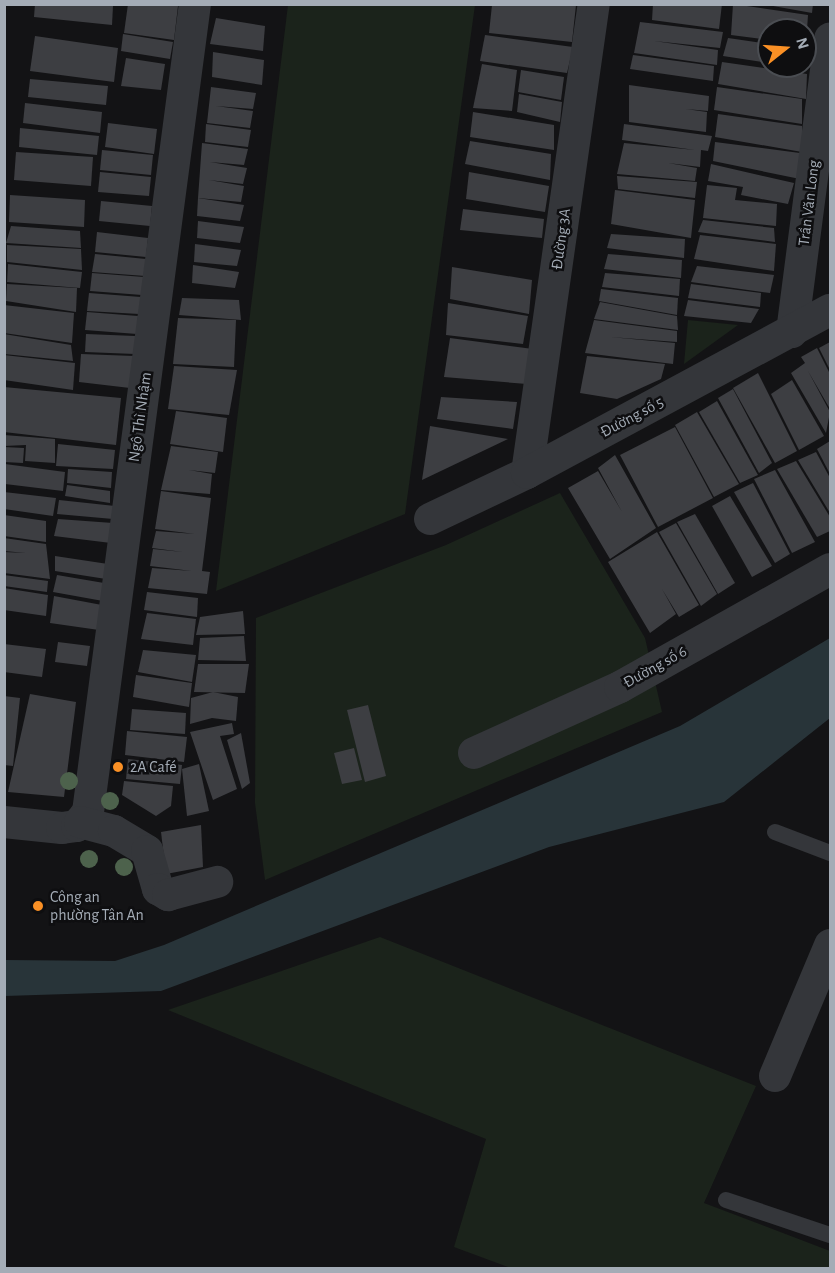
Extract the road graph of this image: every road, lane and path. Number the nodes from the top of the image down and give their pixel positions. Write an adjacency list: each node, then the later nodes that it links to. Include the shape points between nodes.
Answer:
1 (195, 4): 11 (street, Ngô Thì Nhậm, via 88,812)
2 (594, 4): 6 (street, Đường 3A)
3 (831, 38): 5 (street, Trần Văn Long)
4 (831, 310): 5 (street, Đường số 5)
5 (792, 332): 6 (street, Đường số 5)
6 (527, 473): 7 (street, Đường số 5)
7 (430, 519)
8 (831, 569): 9 (street, Đường số 6, via 620,687)
9 (474, 753)
10 (4, 822): 11 (street)
11 (78, 824): 14 (street, via 114,831 147,851 158,889 168,895)
12 (775, 832): 13 (lane)
13 (831, 853)
14 (218, 882)
15 (831, 945): 16 (street)
16 (775, 1076)
17 (726, 1200): 18 (lane)
18 (831, 1235)

